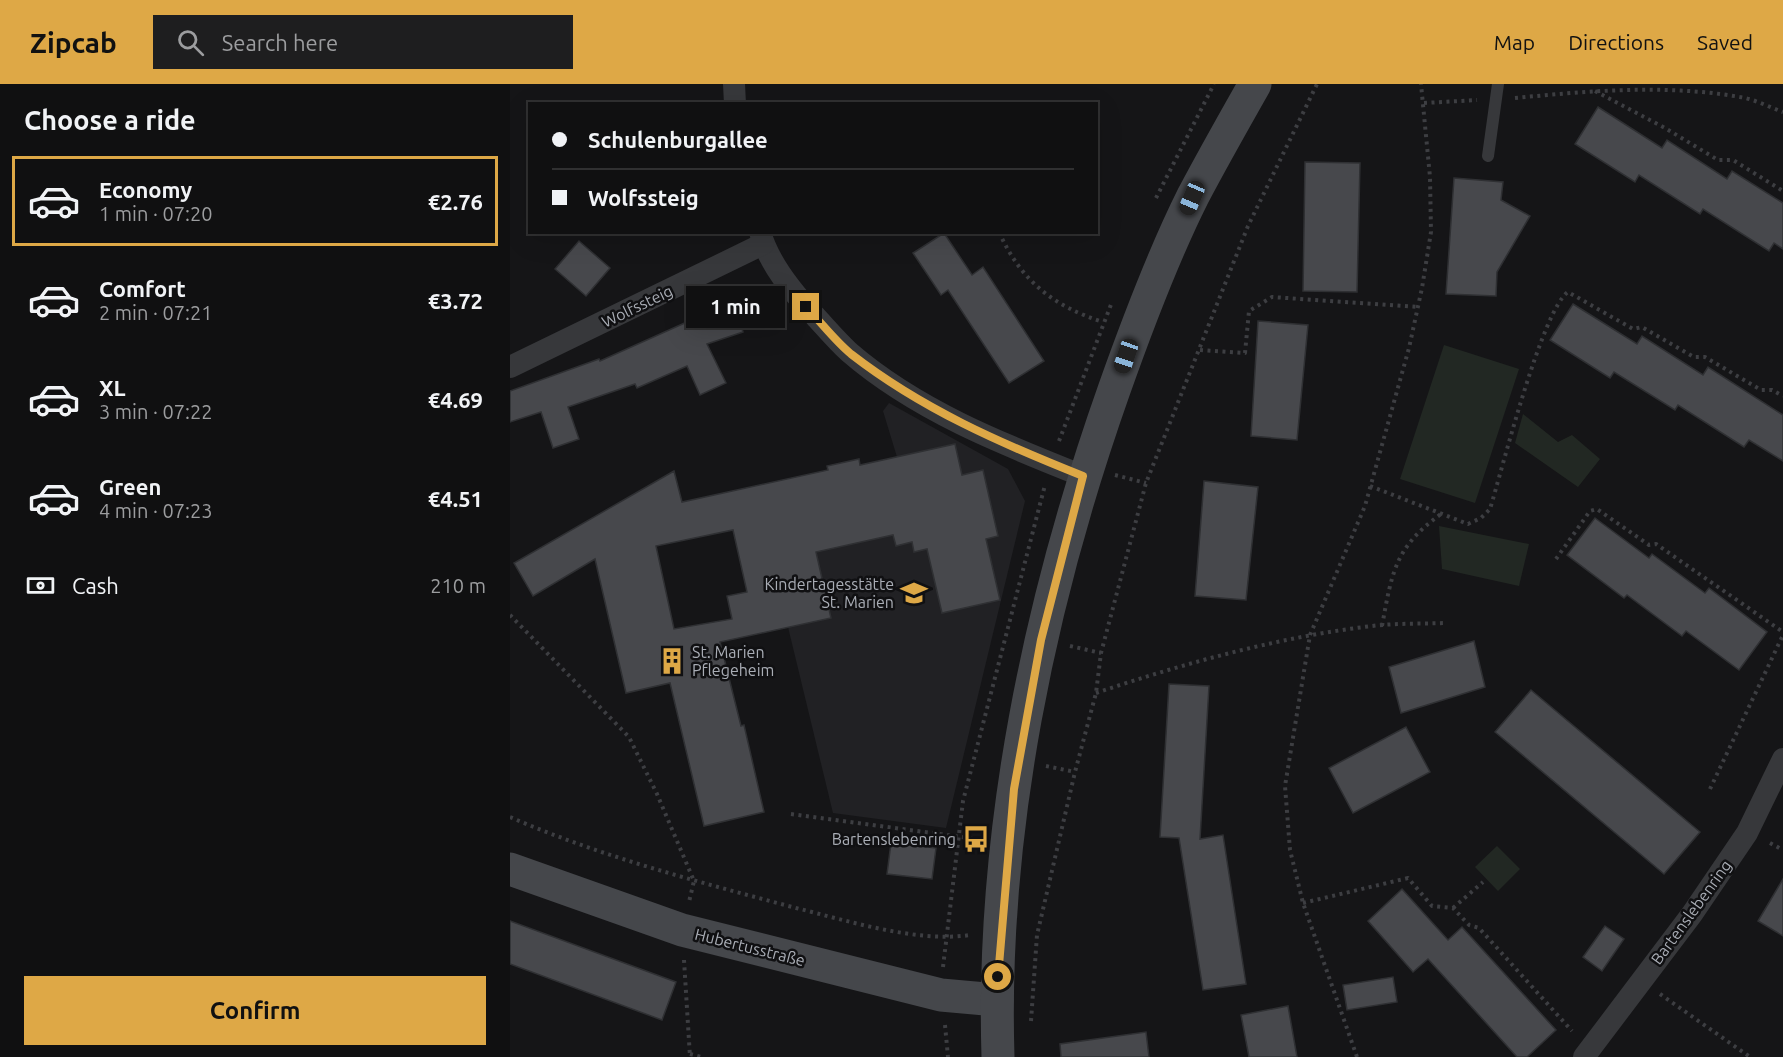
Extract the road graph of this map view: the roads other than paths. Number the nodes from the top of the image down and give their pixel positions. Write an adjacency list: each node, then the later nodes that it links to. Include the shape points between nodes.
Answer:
1 (734, 84): 4 (street)
2 (1255, 84): 8 (street, via 1192,198 1134,334)
3 (1498, 84): 5 (lane)
4 (735, 102)
5 (1488, 156)
6 (761, 238): 7 (street, Wolfssteig); 8 (street, Wolfssteig, via 792,292 849,352 928,407)
7 (510, 367)
8 (1083, 476): 11 (street, via 1039,651 1014,789)
9 (1783, 759): 13 (street, Bartenslebenring, via 1747,833)
10 (510, 869): 11 (street, Hubertusstraße, via 682,930 941,995)
11 (997, 1000): 12 (street)
12 (998, 1057)
13 (1584, 1057)

